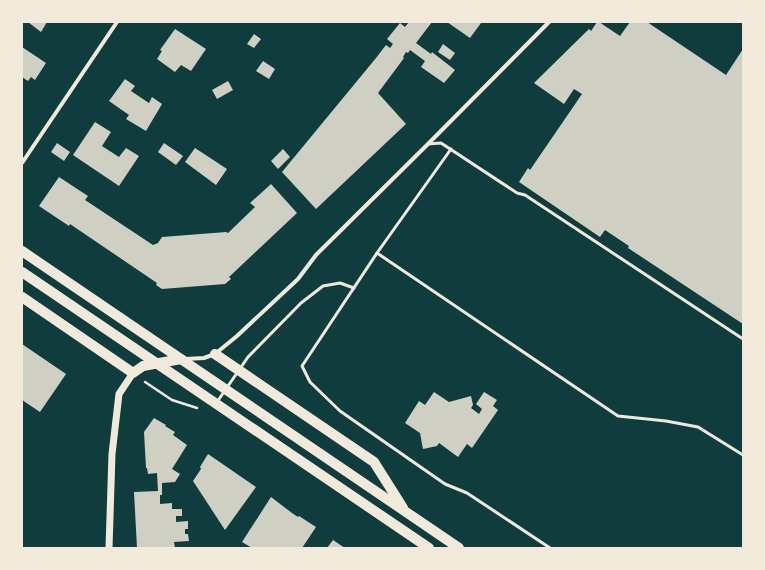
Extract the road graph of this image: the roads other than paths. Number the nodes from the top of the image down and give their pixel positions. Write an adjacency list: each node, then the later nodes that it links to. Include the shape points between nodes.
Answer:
1 (117, 22): 5 (street)
2 (549, 22): 3 (street)
3 (428, 144): 4 (lane, via 441,143); 12 (street, via 316,255 298,279)
4 (451, 149): 7 (lane); 11 (lane)
5 (22, 163)
6 (22, 251): 13 (main road)
7 (378, 253): 9 (lane); 19 (lane, via 618,416 698,427)
8 (22, 272): 14 (main road)
9 (354, 288): 15 (lane, via 340,283 323,286 296,308); 24 (lane, via 302,366 310,382 340,410 445,484 467,493)
10 (22, 297): 16 (main road)
11 (743, 339)
12 (215, 354): 13 (street, via 204,358); 15 (main road)
13 (181, 359): 14 (main road); 17 (main road)
14 (156, 363): 16 (main road, via 143,366); 18 (main road)
15 (239, 370): 17 (lane); 20 (main road, via 374,462)
16 (133, 373): 21 (street, via 119,394 112,454)
17 (226, 389): 18 (lane); 20 (main road)
18 (216, 403): 22 (main road)
19 (743, 455)
20 (405, 511): 23 (main road)
21 (109, 548)
22 (430, 548)
23 (459, 548)
24 (550, 548)

